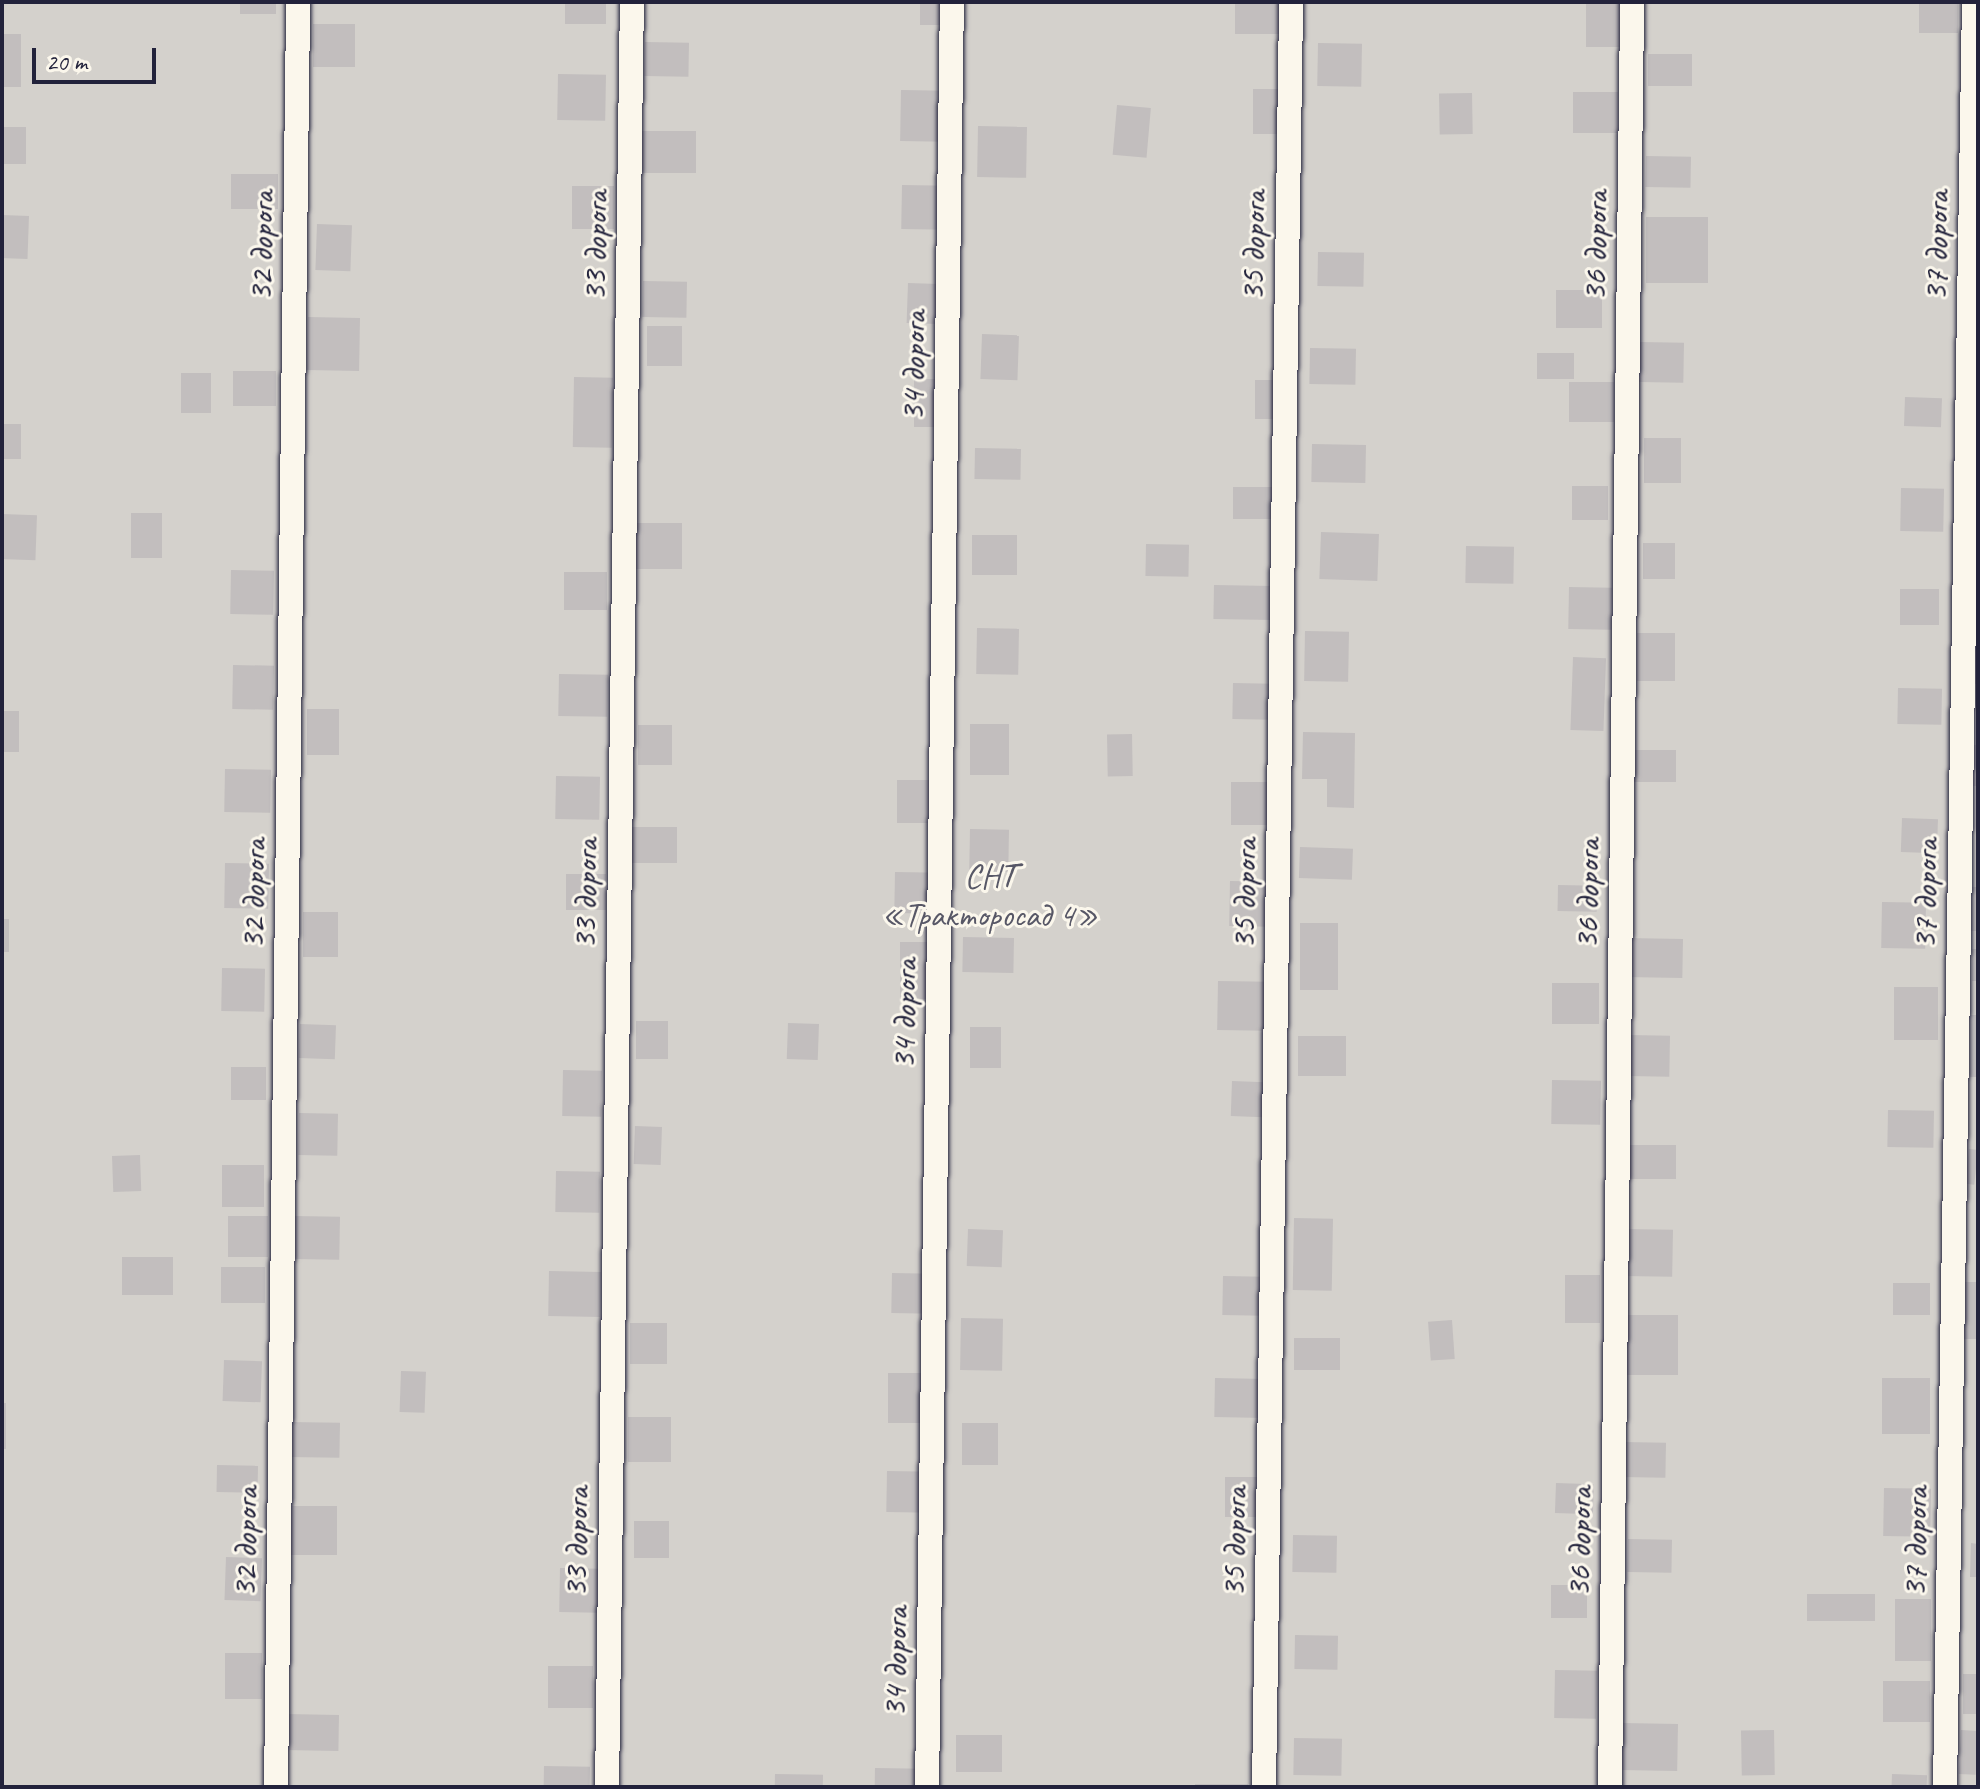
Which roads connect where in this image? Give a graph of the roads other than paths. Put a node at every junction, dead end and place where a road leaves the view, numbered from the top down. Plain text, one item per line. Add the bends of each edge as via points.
1 (298, 2) edge
2 (632, 2) edge
3 (952, 2) edge
4 (1291, 2) edge
5 (1632, 2) edge
6 (1974, 2) edge
7 (276, 1787) edge
8 (607, 1787) edge
9 (927, 1787) edge
10 (1264, 1787) edge
11 (1610, 1787) edge
12 (1945, 1787) edge

1 - 7 lane, 32 дорога
2 - 8 lane, 33 дорога
3 - 9 lane, 34 дорога
4 - 10 lane, 35 дорога
5 - 11 lane, 36 дорога
6 - 12 lane, 37 дорога

